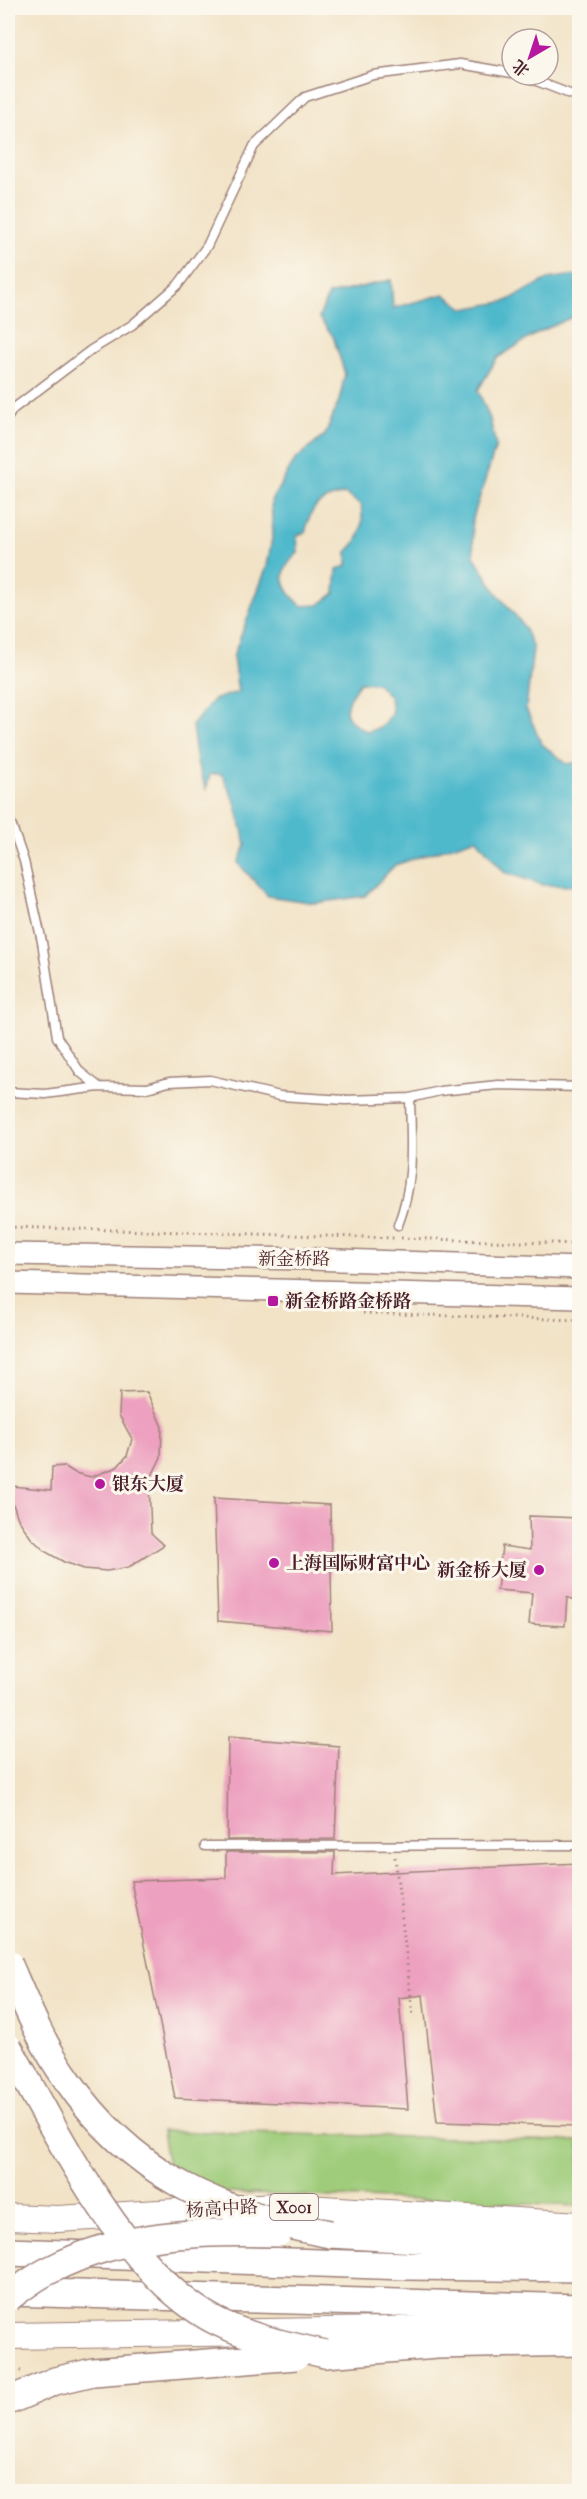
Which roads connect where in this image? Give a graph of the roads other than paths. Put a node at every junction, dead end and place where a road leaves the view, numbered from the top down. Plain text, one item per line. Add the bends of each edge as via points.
1 (500, 71) edge
2 (551, 87) edge
3 (579, 98) edge
4 (8, 417) edge
5 (8, 815) edge
6 (99, 1087) junction
7 (579, 1087) edge
8 (8, 1092) edge
9 (410, 1098) junction
10 (398, 1225) dead end
11 (8, 1254) edge
12 (579, 1268) edge
13 (8, 1283) edge
14 (579, 1298) edge
15 (579, 1845) edge
16 (205, 1846) dead end
17 (8, 1963) edge
18 (8, 2047) edge
19 (8, 2217) edge
20 (579, 2225) edge
21 (330, 2234) junction
22 (579, 2248) edge
23 (8, 2252) edge
24 (579, 2268) edge
25 (8, 2292) edge
26 (8, 2298) edge
27 (579, 2308) edge
28 (579, 2327) edge
29 (8, 2336) edge
30 (579, 2342) edge
31 (325, 2354) junction
32 (8, 2401) edge

1 - 4 lane via 460,64 373,75 305,97 254,146 207,246 178,285 132,325 91,350
2 - 3 lane
5 - 6 lane via 42,942 57,1037 80,1072
6 - 8 lane via 45,1094
6 - 9 lane via 147,1088 170,1082 210,1080 280,1096
7 - 9 lane via 498,1085
9 - 10 lane via 412,1177
11 - 12 street, 新金桥路 via 310,1258
13 - 14 street, 新金桥路
15 - 16 lane
17 - 21 highway, bridge via 35,2024 65,2077 96,2119 131,2152 172,2181 225,2207 274,2223
18 - 31 highway, bridge via 91,2189 150,2268 180,2297 214,2320 253,2337
19 - 20 main road, 杨高中路 / X001 via 58,2219 275,2205
21 - 22 highway
21 - 26 highway, bridge via 219,2232 154,2236 88,2254 49,2270
23 - 24 highway, bridge
25 - 27 highway, bridge
28 - 29 main road
30 - 31 highway via 437,2345
31 - 32 highway, bridge via 93,2372 56,2381

